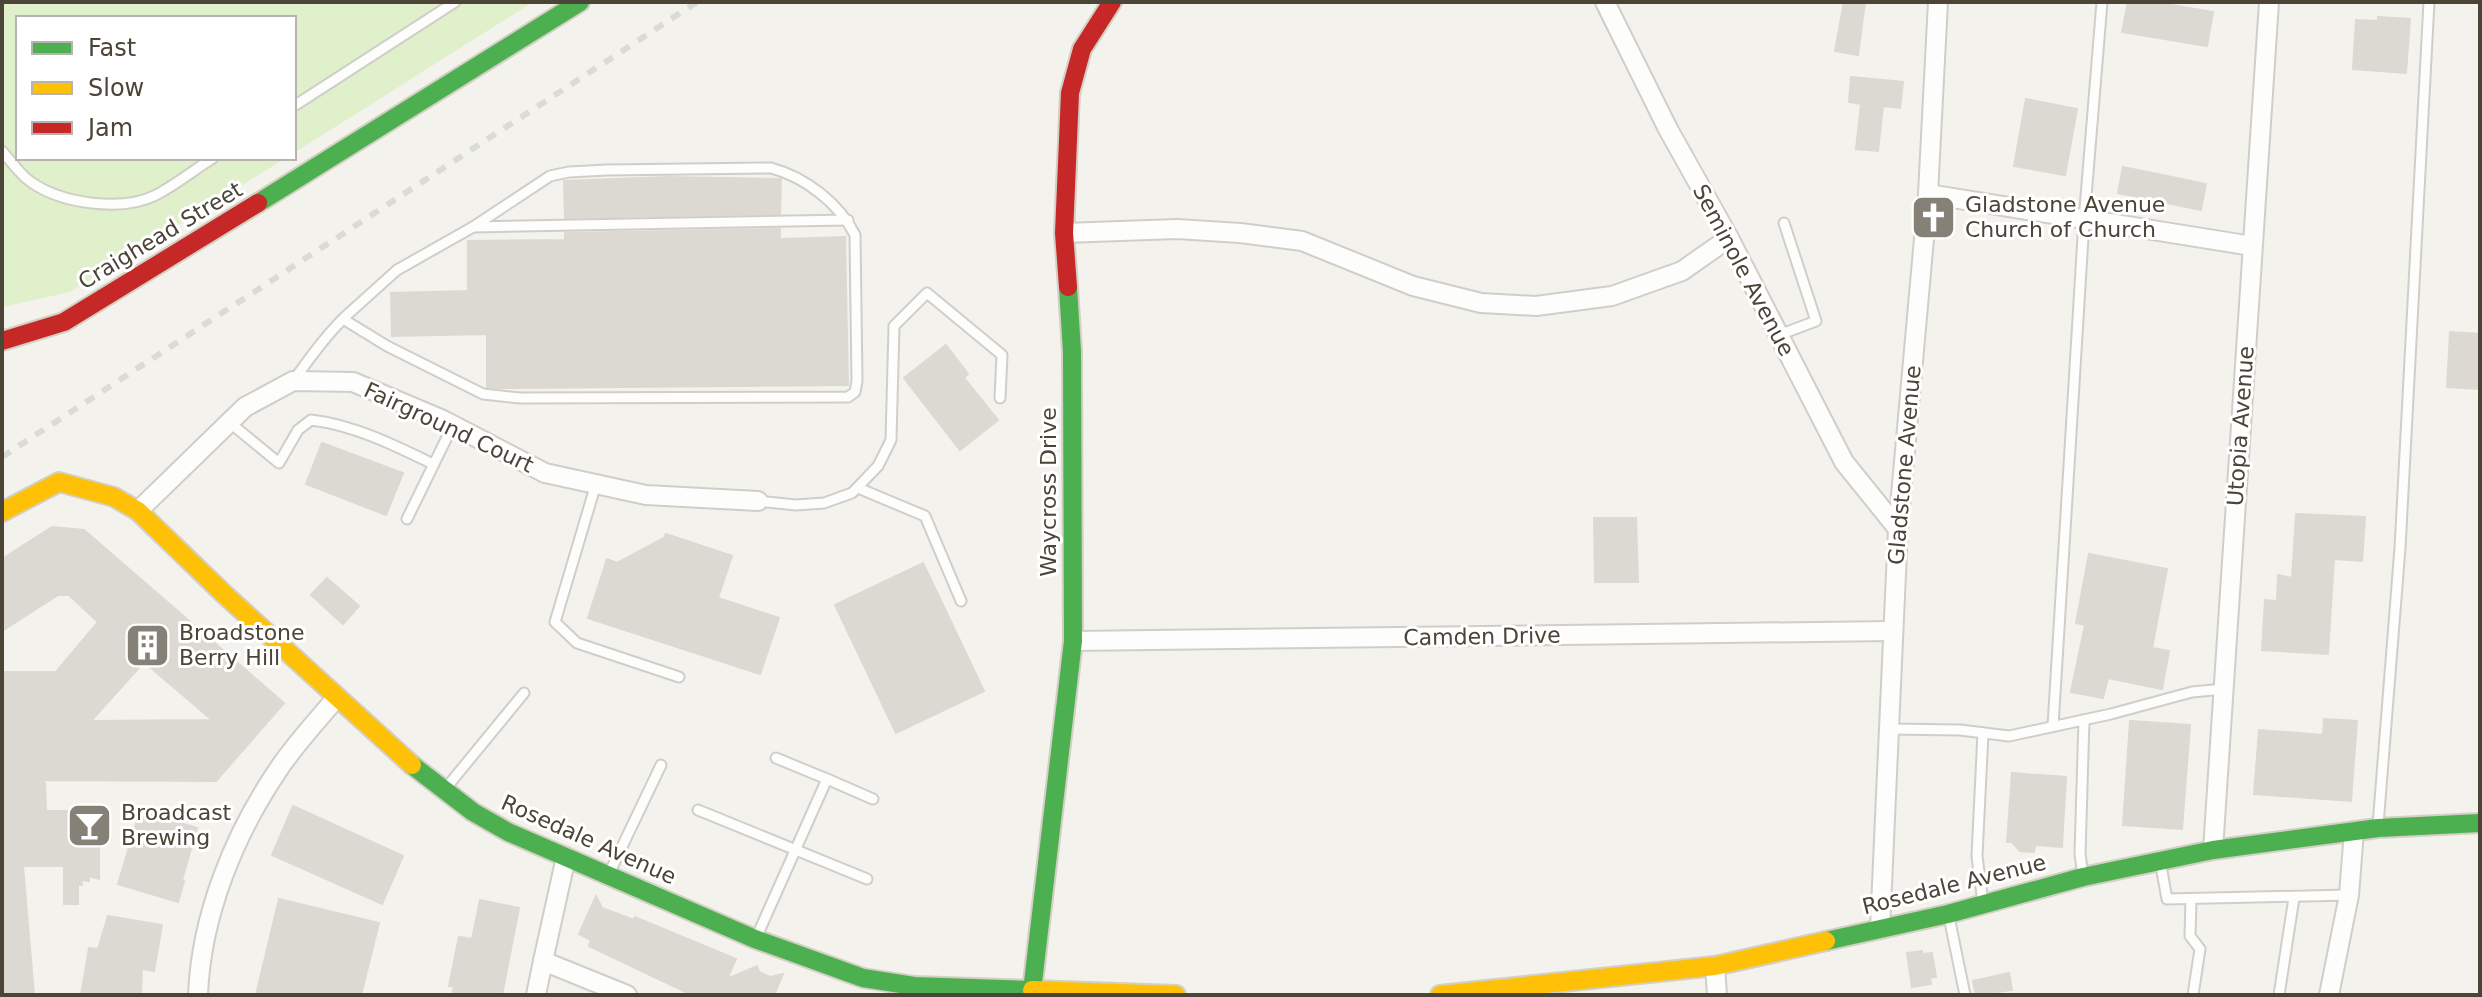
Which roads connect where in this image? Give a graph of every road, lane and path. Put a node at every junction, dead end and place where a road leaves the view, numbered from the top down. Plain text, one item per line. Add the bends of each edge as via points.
1 (455, 2) edge
2 (580, 2) edge
3 (1112, 2) edge
4 (1605, 2) edge
5 (1938, 2) edge
6 (2102, 2) edge
7 (2269, 2) edge
8 (2429, 2) edge
9 (296, 105) edge
10 (2, 151) edge
11 (210, 160) edge
12 (1928, 194) junction
13 (848, 220) junction
14 (2084, 221) junction
15 (1784, 223) dead end
16 (473, 227) junction
17 (1064, 233) junction
18 (1729, 238) junction
19 (2252, 246) junction
20 (343, 319) junction
21 (1779, 335) junction
22 (2, 341) edge
23 (293, 381) junction
24 (1000, 398) dead end
25 (229, 422) junction
26 (453, 425) junction
27 (433, 464) junction
28 (596, 484) junction
29 (858, 488) junction
30 (758, 501) joint
31 (138, 511) junction
32 (2, 512) edge
33 (407, 519) dead end
34 (1898, 529) junction
35 (961, 601) dead end
36 (1892, 631) junction
37 (1073, 641) junction
38 (679, 677) dead end
39 (2224, 689) junction
40 (524, 693) dead end
41 (337, 697) junction
42 (2084, 720) junction
43 (2053, 726) junction
44 (1888, 729) junction
45 (1983, 733) junction
46 (776, 758) dead end
47 (661, 765) dead end
48 (827, 779) junction
49 (444, 791) junction
50 (873, 799) dead end
51 (698, 810) dead end
52 (2480, 823) edge
53 (2378, 828) junction
54 (2354, 831) junction
55 (795, 849) junction
56 (2213, 850) junction
57 (566, 857) junction
58 (2160, 863) junction
59 (608, 875) junction
60 (2083, 877) junction
61 (867, 879) dead end
62 (2349, 895) junction
63 (2294, 898) junction
64 (2191, 899) junction
65 (1983, 903) junction
66 (1948, 914) junction
67 (1880, 929) junction
68 (755, 939) junction
69 (543, 961) junction
70 (1715, 966) junction
71 (950, 991) edge
72 (1032, 991) junction
73 (198, 995) edge
74 (536, 995) edge
75 (627, 995) edge
76 (1176, 995) edge
77 (1440, 995) edge
78 (1717, 995) edge
79 (1965, 995) edge
80 (2193, 995) edge
81 (2279, 995) edge
82 (2329, 995) edge

1 - 9 lane
2 - 22 street, Craighead Street via 64,322
3 - 17 street, Waycross Drive via 1082,49 1070,93
4 - 18 street, Seminole Avenue
5 - 12 street, Gladstone Avenue
6 - 14 lane
7 - 19 street, Utopia Avenue
8 - 53 lane via 2400,548
10 - 11 lane via 31,182 56,195 114,204 153,196
12 - 14 street
12 - 34 street, Gladstone Avenue
13 - 16 lane
13 - 16 lane via 801,181 771,168 607,170 550,176
13 - 20 lane via 857,253 857,381 848,397 483,394
14 - 19 street
14 - 43 lane
15 - 21 lane via 1816,321
16 - 20 lane via 397,270
17 - 18 street via 1177,229 1302,241 1413,286 1481,303 1536,306 1612,296 1682,271
17 - 37 street, Waycross Drive via 1072,352
18 - 21 street, Seminole Avenue
19 - 39 street, Utopia Avenue
20 - 23 lane
21 - 34 street, Seminole Avenue via 1844,462
23 - 25 street, Fairground Court
23 - 26 street, Fairground Court via 353,382
24 - 29 lane via 1002,355 927,293 894,326 891,440 878,466
25 - 27 lane via 279,463 298,430 311,420 386,441
25 - 31 street, Fairground Court
26 - 27 lane
26 - 28 street, Fairground Court via 545,473
27 - 33 lane
28 - 30 street, Fairground Court via 646,495
28 - 38 lane via 555,622 577,643
29 - 30 lane via 824,503
29 - 35 lane via 925,516
31 - 32 street, Rosedale Avenue via 114,497 59,482
31 - 41 street, Rosedale Avenue
34 - 36 street, Gladstone Avenue
36 - 37 street, Camden Drive
36 - 44 street, Gladstone Avenue
37 - 72 street, Waycross Drive
39 - 42 lane
39 - 56 street, Utopia Avenue
40 - 49 lane
41 - 49 street, Rosedale Avenue
41 - 73 street via 279,769 234,849 205,940
42 - 43 lane
42 - 60 lane
43 - 45 lane via 2009,736
44 - 45 lane
44 - 67 street, Gladstone Avenue
45 - 65 lane via 1977,856
46 - 48 lane
47 - 59 lane
48 - 50 lane
48 - 55 lane
49 - 57 street, Rosedale Avenue via 508,832
51 - 55 lane
52 - 53 street, Rosedale Avenue
53 - 54 street, Rosedale Avenue
54 - 56 street, Rosedale Avenue
54 - 62 street
55 - 61 lane
55 - 68 lane
56 - 58 street, Rosedale Avenue
57 - 59 street, Rosedale Avenue
57 - 69 street
58 - 60 street, Rosedale Avenue
58 - 64 lane via 2167,899
59 - 68 street, Rosedale Avenue
60 - 65 street, Rosedale Avenue
62 - 63 lane
62 - 82 street
63 - 64 lane
63 - 81 lane
64 - 80 lane via 2190,936 2200,949
65 - 66 street, Rosedale Avenue
66 - 67 street, Rosedale Avenue
66 - 79 lane
67 - 70 street, Rosedale Avenue
68 - 71 street, Rosedale Avenue via 863,978
69 - 74 street
69 - 75 street
70 - 77 street, Rosedale Avenue
70 - 78 street
71 - 72 street, Rosedale Avenue
72 - 76 street, Rosedale Avenue

